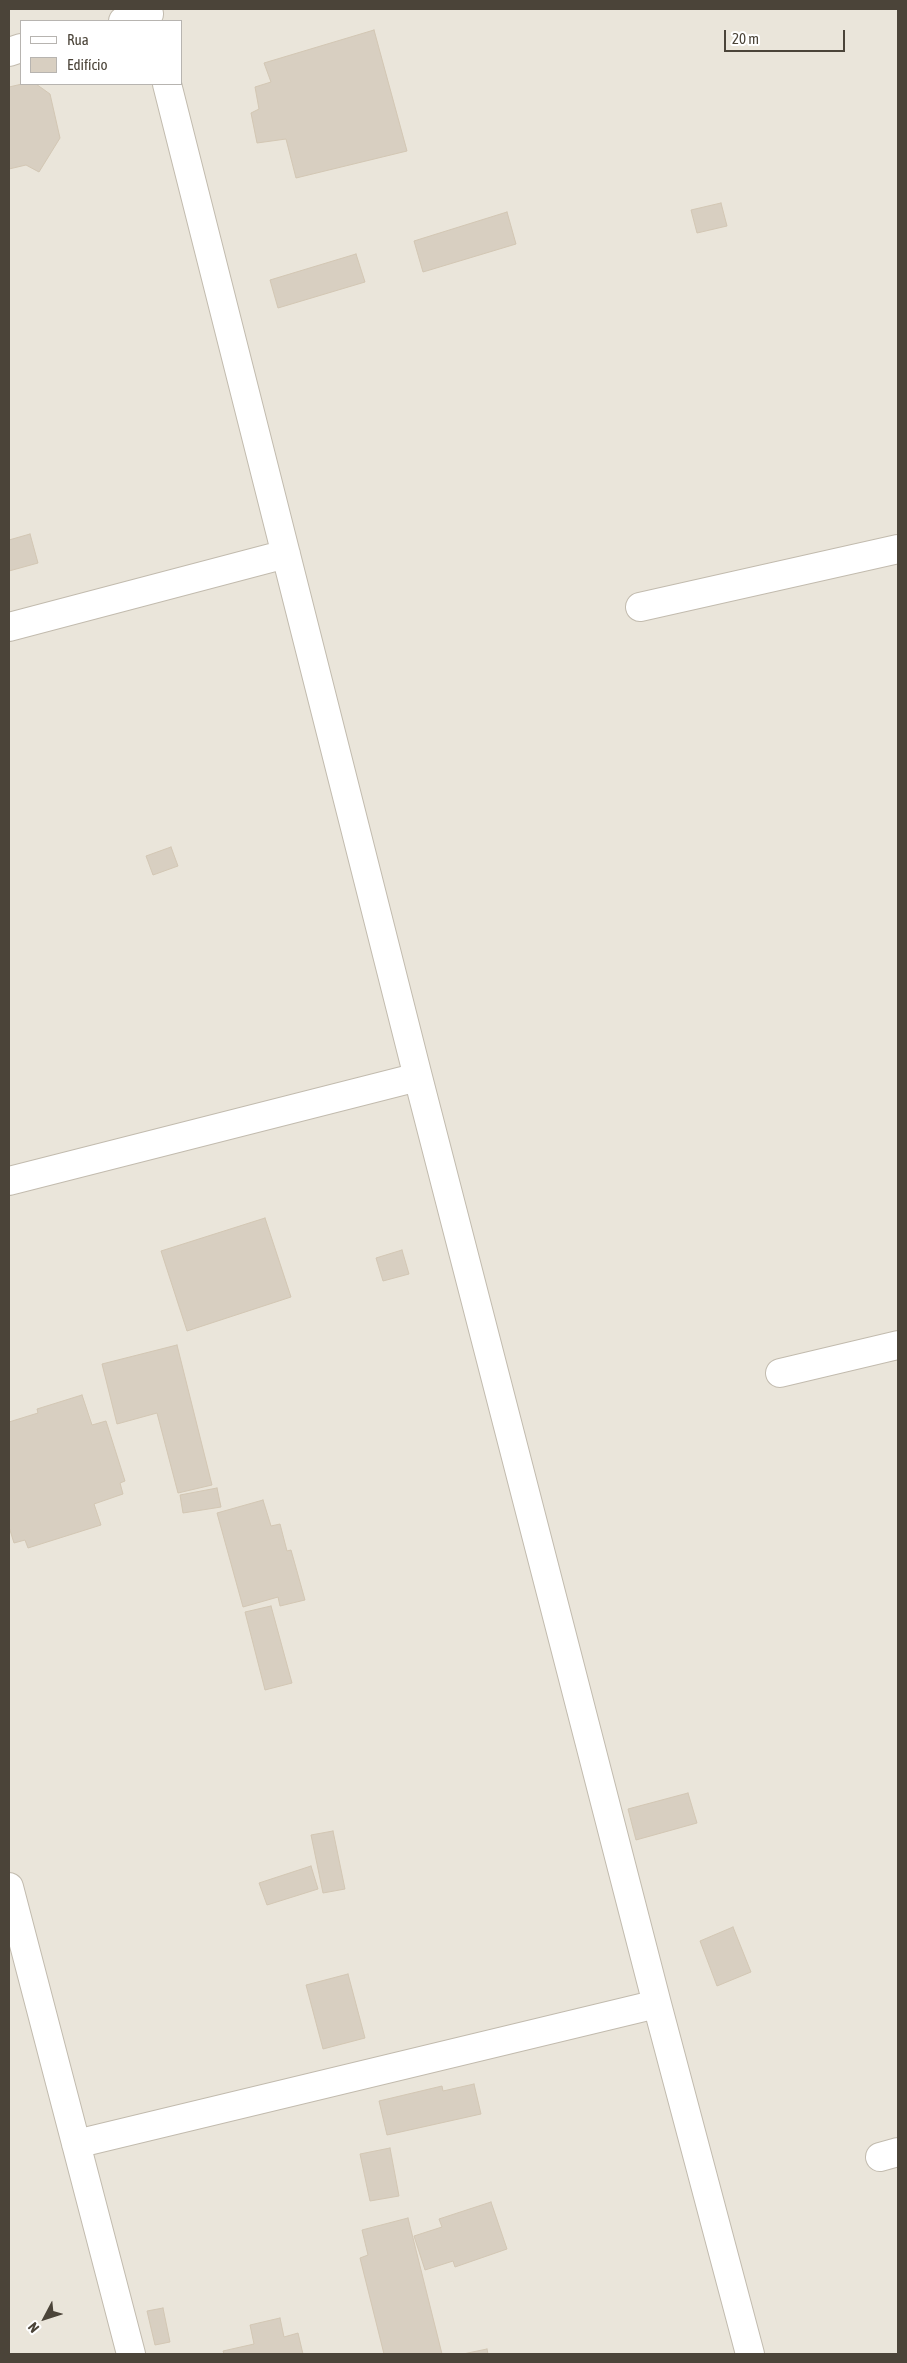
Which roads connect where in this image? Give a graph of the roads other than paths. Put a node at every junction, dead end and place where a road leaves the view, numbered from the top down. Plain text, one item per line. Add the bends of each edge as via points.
1 (149, 15) edge
2 (127, 20) edge
3 (167, 85) edge
4 (898, 549) edge
5 (286, 554) junction
6 (640, 607) dead end
7 (9, 627) edge
8 (418, 1077) junction
9 (9, 1180) edge
10 (898, 1345) edge
11 (780, 1373) dead end
12 (9, 1886) edge
13 (657, 2004) junction
14 (76, 2144) junction
15 (131, 2354) edge
16 (750, 2354) edge

1 - 2 street
3 - 5 street
4 - 6 street
5 - 7 street
5 - 8 street
8 - 9 street
8 - 13 street
10 - 11 street
12 - 14 street
13 - 14 street
13 - 16 street
14 - 15 street

